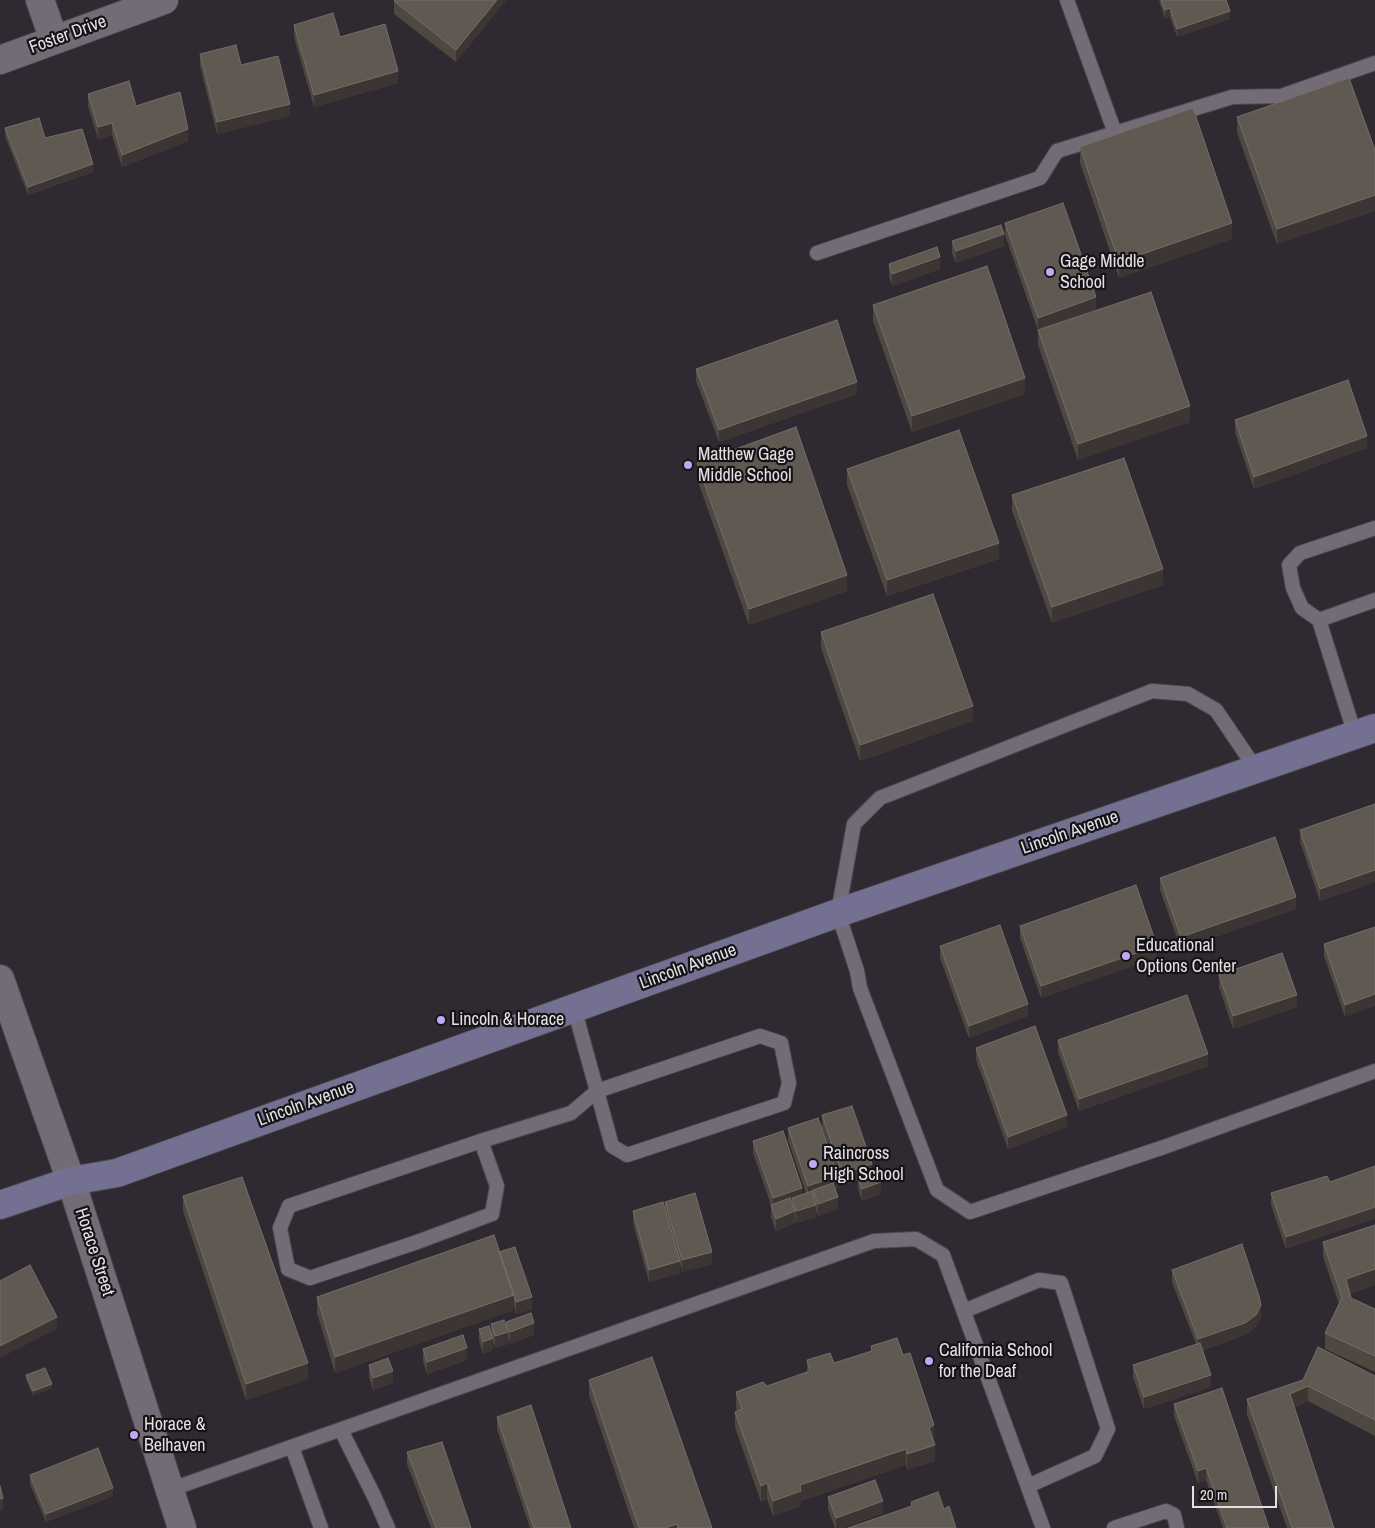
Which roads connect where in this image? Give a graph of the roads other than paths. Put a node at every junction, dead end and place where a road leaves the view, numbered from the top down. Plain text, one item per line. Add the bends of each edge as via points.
1 (40, 0) edge
2 (164, 0) edge
3 (1067, 0) edge
4 (54, 40) junction
5 (0, 60) edge
6 (1375, 63) edge
7 (1115, 133) junction
8 (817, 254) dead end
9 (1375, 528) edge
10 (1375, 600) edge
11 (1319, 620) junction
12 (1365, 731) edge
13 (1256, 769) junction
14 (838, 913) junction
15 (0, 979) edge
16 (574, 1008) junction
17 (1375, 1071) edge
18 (597, 1091) junction
19 (481, 1140) junction
20 (72, 1181) junction
21 (0, 1205) edge
22 (964, 1311) junction
23 (341, 1430) junction
24 (292, 1447) junction
25 (1028, 1486) junction
26 (170, 1490) junction
27 (182, 1528) edge
28 (321, 1528) edge
29 (388, 1528) edge
30 (1043, 1528) edge
31 (1114, 1528) edge
32 (1177, 1528) edge

1 - 4 street
2 - 4 street, Foster Drive
3 - 7 lane
4 - 5 street, Foster Drive
6 - 7 lane via 1281,96 1232,97
7 - 8 lane via 1057,151 1040,178
9 - 11 lane via 1300,553 1289,565 1293,588 1302,608
10 - 11 lane
11 - 12 lane
12 - 13 street, Lincoln Avenue
13 - 14 street, Lincoln Avenue
13 - 14 lane via 1216,710 1188,694 1152,691 880,798 854,824
14 - 16 street, Lincoln Avenue
14 - 17 lane via 860,988 936,1190 970,1212
15 - 20 street, Horace Street
16 - 18 lane
16 - 20 street, Lincoln Avenue via 117,1172
18 - 18 lane via 612,1146 628,1155 784,1103 790,1083 781,1043 760,1036
18 - 19 lane via 571,1113
19 - 19 lane via 290,1206 280,1228 288,1269 310,1278 492,1214 497,1186
20 - 21 street, Lincoln Avenue
20 - 26 street, Horace Street
22 - 23 lane via 943,1255 916,1239 874,1240
22 - 25 lane
22 - 25 lane via 1039,1280 1061,1283 1108,1429 1094,1456
23 - 24 lane
23 - 29 lane
24 - 26 lane
24 - 28 lane
25 - 30 lane
26 - 27 street, Horace Street
31 - 32 lane via 1166,1511 1174,1515

